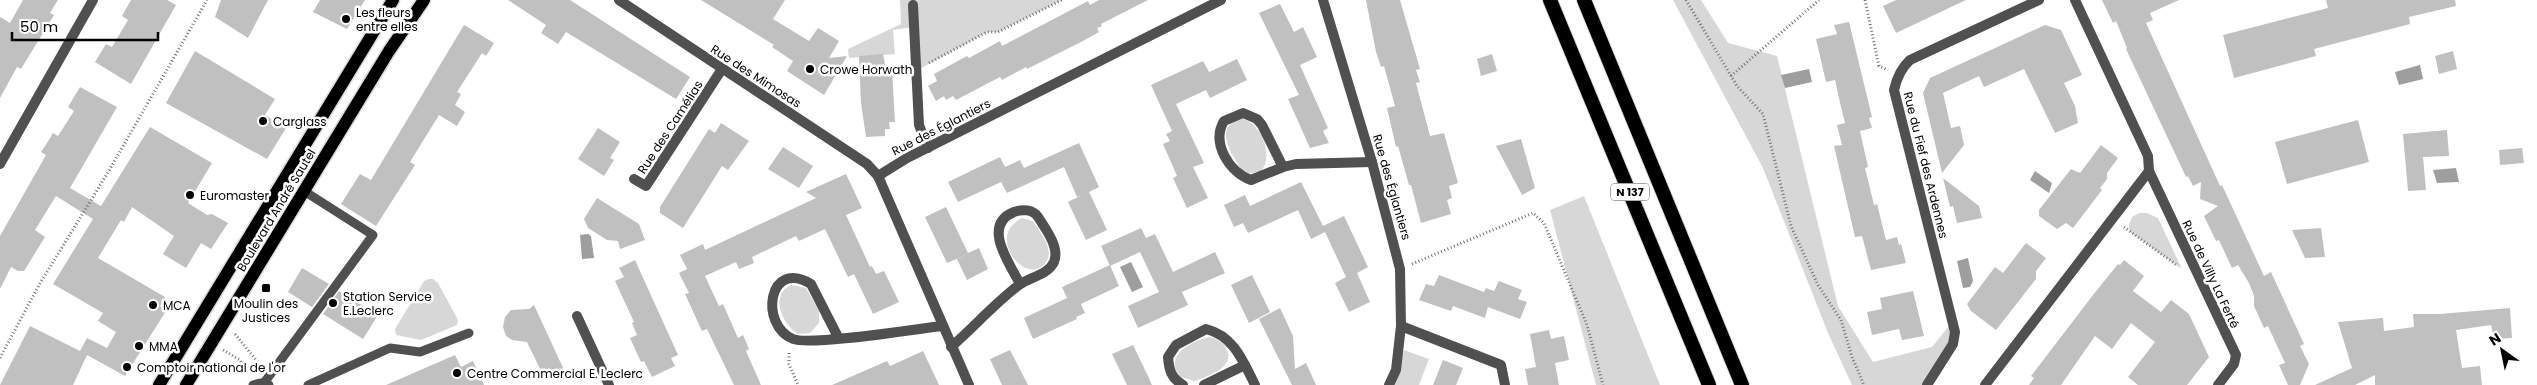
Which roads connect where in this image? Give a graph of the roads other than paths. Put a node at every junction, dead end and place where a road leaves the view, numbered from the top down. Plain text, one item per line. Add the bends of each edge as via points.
1 (93, 0) edge
2 (393, 0) edge
3 (424, 0) edge
4 (618, 0) edge
5 (1221, 0) edge
6 (1322, 0) edge
7 (1550, 0) edge
8 (1584, 0) edge
9 (2039, 0) edge
10 (2075, 0) edge
11 (913, 5) dead end
12 (722, 69) junction
13 (928, 148) junction
14 (1, 156) edge
15 (1372, 162) junction
16 (1283, 167) junction
17 (2149, 170) junction
18 (878, 176) junction
19 (634, 179) dead end
20 (304, 191) junction
21 (1020, 284) junction
22 (577, 316) dead end
23 (942, 326) junction
24 (1401, 326) junction
25 (469, 333) dead end
26 (838, 337) junction
27 (952, 347) junction
28 (1246, 365) junction
29 (267, 381) edge
30 (159, 385) edge
31 (186, 385) edge
32 (253, 385) edge
33 (308, 385) edge
34 (610, 385) edge
35 (969, 385) edge
36 (1183, 385) edge
37 (1204, 385) edge
38 (1255, 385) edge
39 (1389, 385) edge
40 (1505, 385) edge
41 (1709, 385) edge
42 (1742, 385) edge
43 (1927, 385) edge
44 (1985, 385) edge
45 (2218, 385) edge

1 - 14 street
2 - 30 main road, Boulevard André Sautel
3 - 20 main road, Boulevard André Sautel via 389,51
4 - 12 street, Rue des Mimosas
5 - 13 street, Rue des Églantiers
6 - 15 street, Rue des Églantiers
7 - 41 highway, N 137
8 - 42 highway, N 137
9 - 43 street, Rue du Fief des Ardennes via 1910,60 1901,68 1894,90 1955,332 1953,344
10 - 17 street via 2148,156
11 - 13 street via 919,125
12 - 18 street, Rue des Mimosas via 867,164
12 - 19 street, Rue des Camélias via 646,186
13 - 18 street, Rue des Églantiers
15 - 16 street
15 - 24 street, Rue des Églantiers via 1400,270
16 - 16 street via 1257,119 1243,113 1224,121 1218,136 1220,145 1241,176 1251,180
17 - 44 street
17 - 45 street, Rue de Villy La Ferté via 2236,355 2234,364
18 - 23 street
20 - 29 lane via 374,235
20 - 31 main road, Boulevard André Sautel
21 - 21 street via 998,239 997,230 1013,212 1027,210 1037,214 1056,249 1048,270
21 - 27 street
22 - 34 street
23 - 26 street
23 - 27 street
24 - 39 street, Rue des Églantiers via 1396,370
24 - 40 street via 1501,364
25 - 33 lane via 420,352 390,348
26 - 26 street via 815,288 797,277 780,283 773,292 772,301 778,324 793,339 806,341
27 - 35 street
28 - 36 street via 1231,341 1219,332 1206,329 1176,345 1168,356 1169,370 1175,381
28 - 37 street
28 - 38 street
29 - 32 lane

